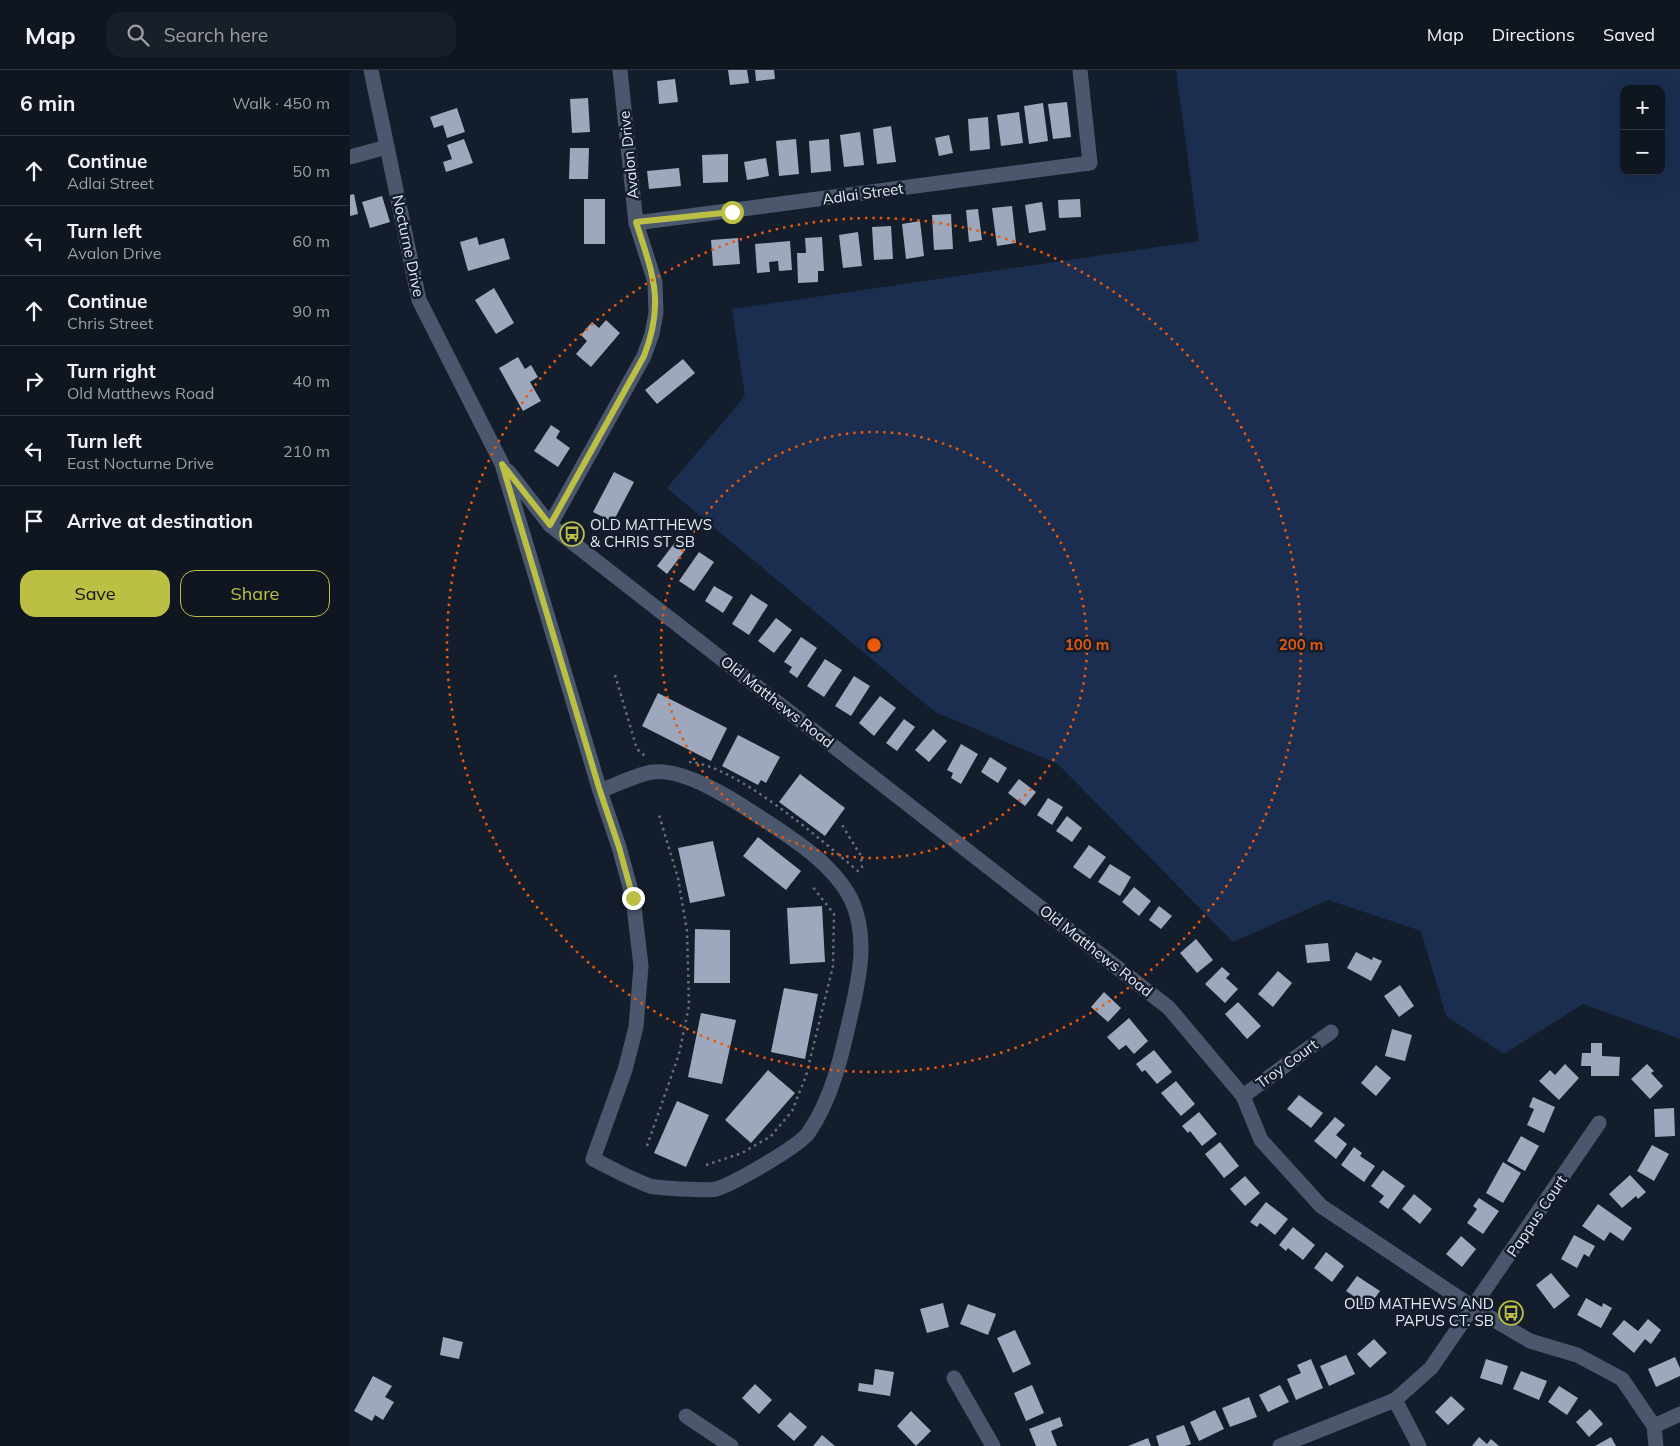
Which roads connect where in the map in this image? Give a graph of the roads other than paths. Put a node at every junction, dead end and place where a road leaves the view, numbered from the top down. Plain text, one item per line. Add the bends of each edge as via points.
1 (371, 70) edge
2 (620, 70) edge
3 (1080, 70) edge
4 (387, 147) junction
5 (350, 157) edge
6 (636, 222) junction
7 (502, 464) junction
8 (550, 525) junction
9 (600, 791) junction
10 (1331, 1032) dead end
11 (1244, 1096) junction
12 (1599, 1124) dead end
13 (1474, 1308) junction
14 (954, 1378) dead end
15 (1396, 1400) junction
16 (1680, 1414) edge
17 (686, 1416) dead end
18 (1654, 1426) junction
19 (731, 1446) edge
20 (993, 1446) edge
21 (1280, 1446) edge
22 (1419, 1446) edge
23 (1656, 1446) edge

1 - 4 street, Nocturne Drive
2 - 6 street, Avalon Drive
3 - 6 street, Adlai Street via 1090,163
4 - 5 street
4 - 7 street, Nocturne Drive via 419,300
6 - 8 street, Avalon Drive via 655,282 656,313 652,334 644,356
7 - 8 street, Old Matthews Road
7 - 9 street
8 - 11 street, Old Matthews Road via 1169,1008
9 - 9 street via 633,898 640,970 636,1027 625,1070 593,1159 651,1186 715,1190 761,1167 808,1134 828,1100 858,982 862,943 852,901 842,884 824,865 779,829 694,780 670,772 651,772
10 - 11 street, Troy Court
11 - 13 street, Old Matthews Road via 1261,1140 1321,1206
12 - 13 street, Pappus Court
13 - 15 street, Pappus Court via 1431,1368
13 - 18 street, Old Matthews Road via 1530,1341 1577,1355 1622,1380
14 - 20 street
15 - 21 street
15 - 22 street
16 - 18 street
17 - 19 street
18 - 23 street, Old Matthews Road

